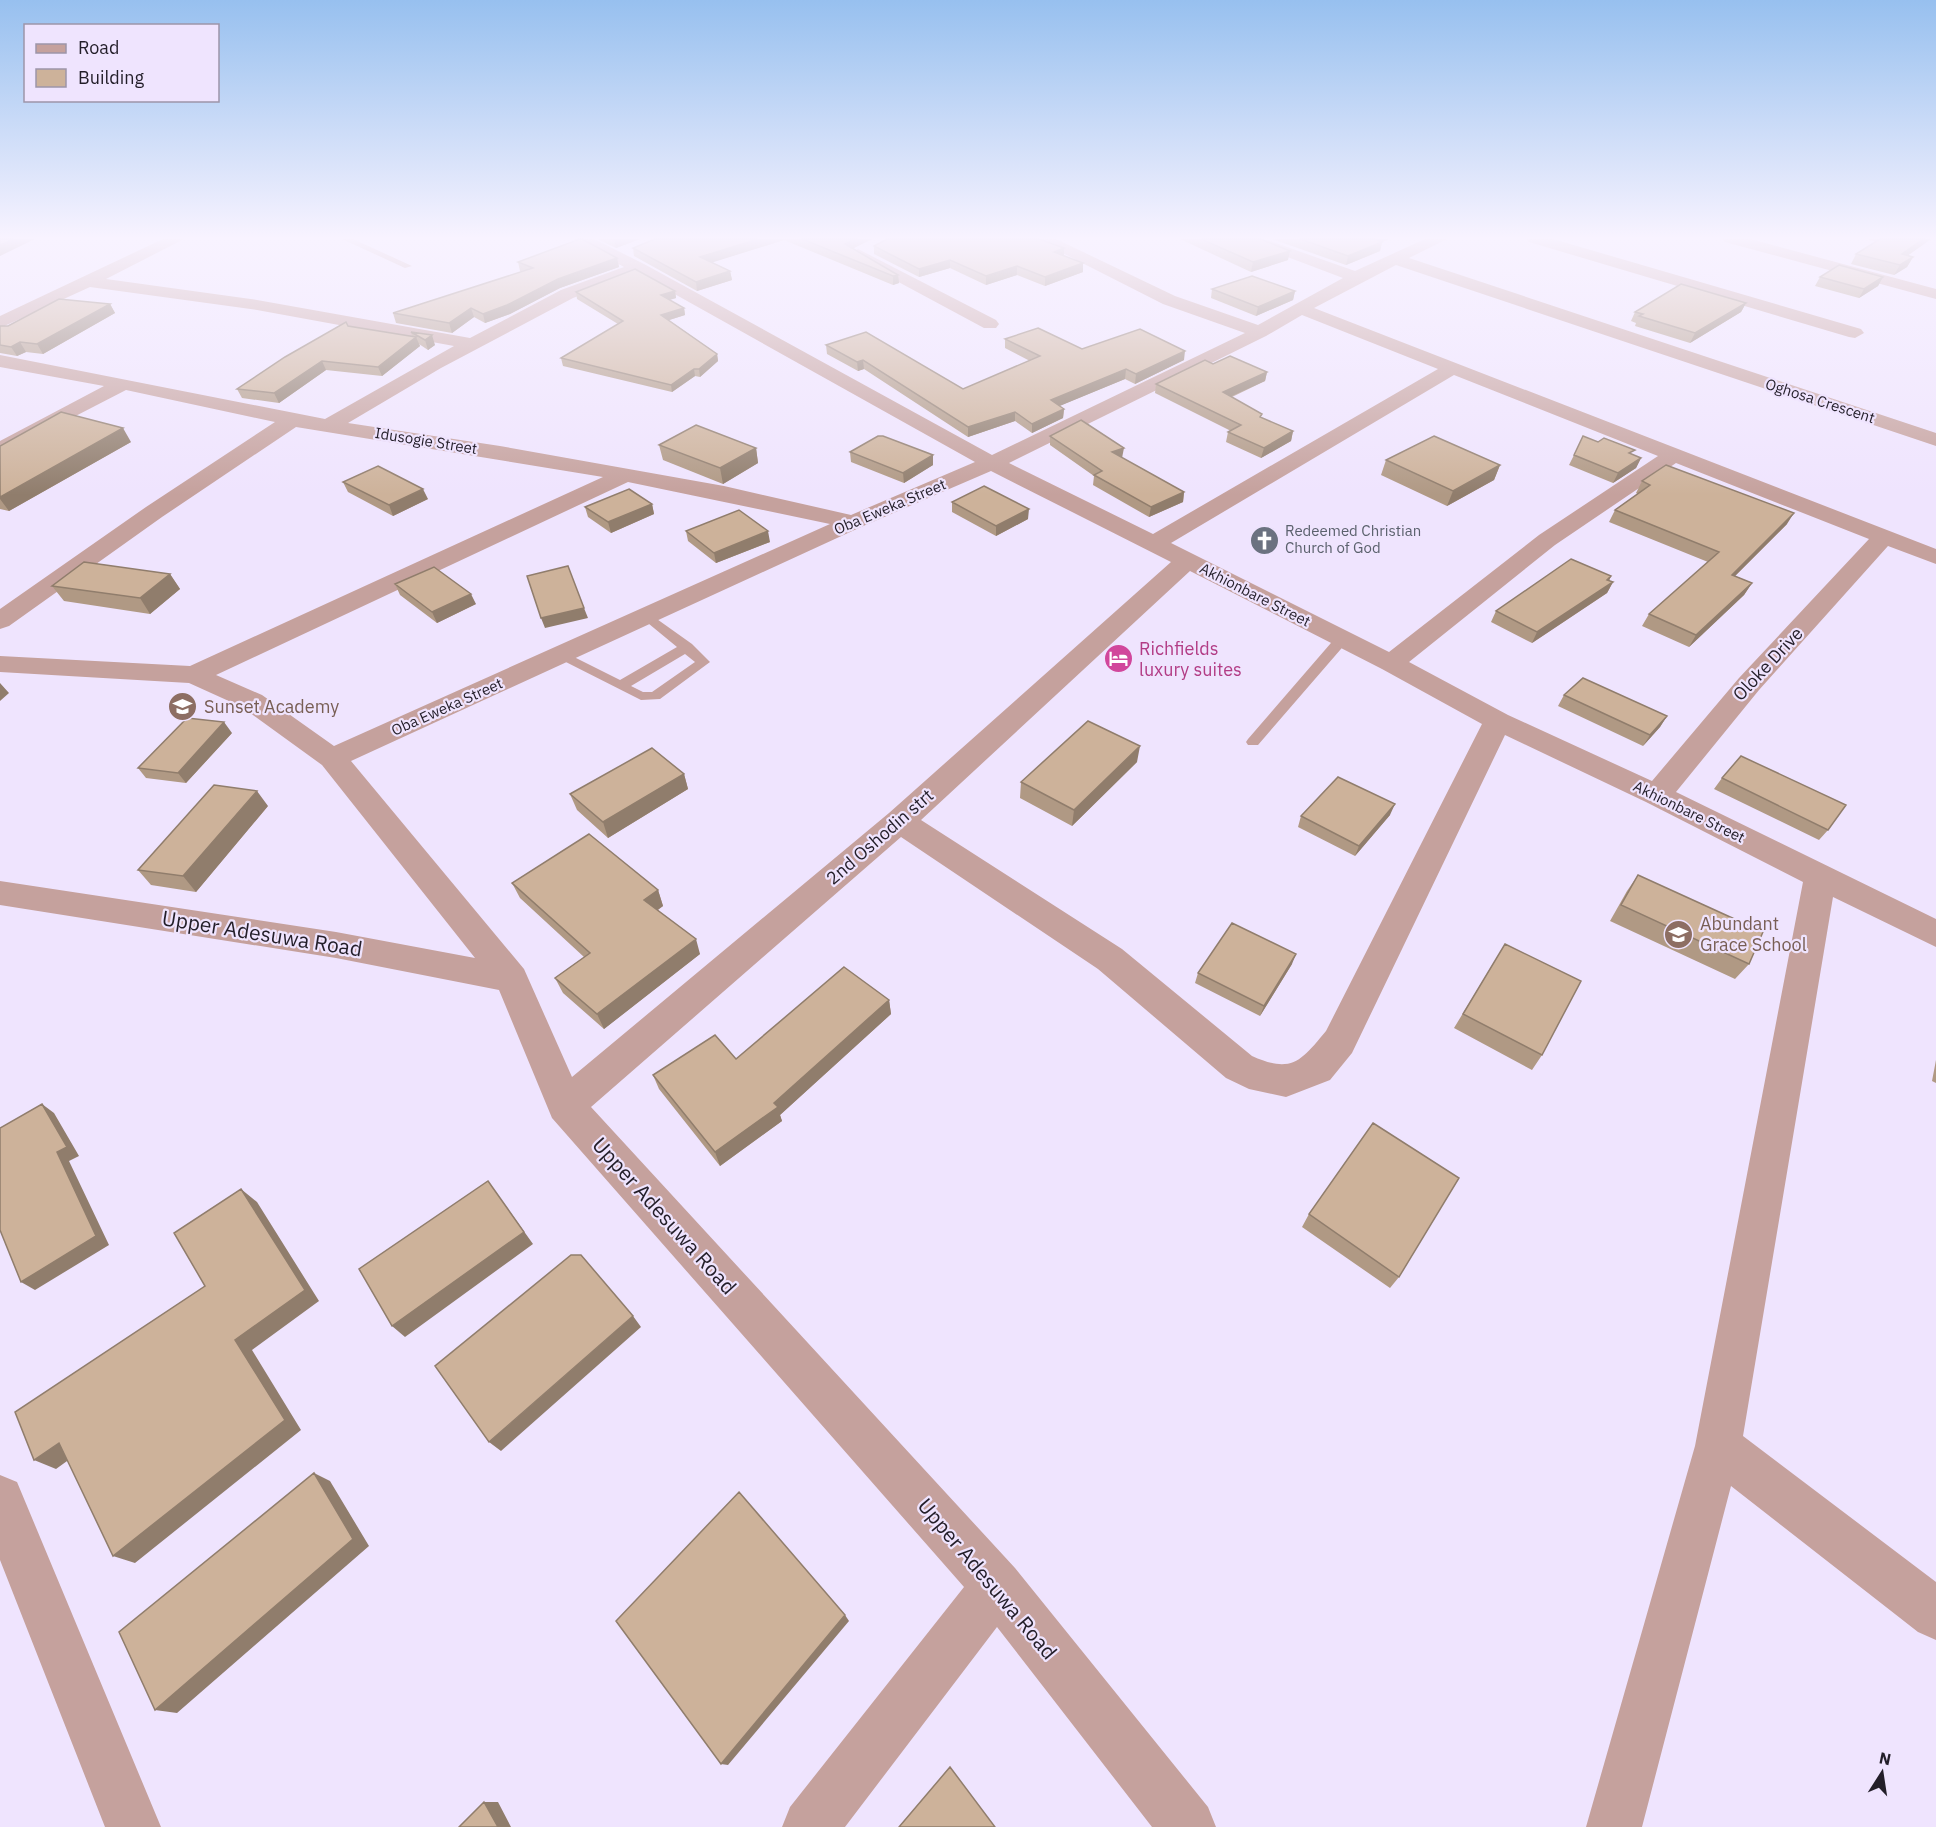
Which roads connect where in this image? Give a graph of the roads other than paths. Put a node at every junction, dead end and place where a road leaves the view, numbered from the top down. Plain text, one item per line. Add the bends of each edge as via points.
1 (364, 324) edge
2 (510, 324) edge
3 (751, 324) edge
4 (1238, 324) edge
5 (1274, 324) edge
6 (1340, 324) edge
7 (1590, 324) edge
8 (1825, 324) edge
9 (1260, 332) junction
10 (1855, 333) dead end
11 (473, 344) junction
12 (0, 361) edge
13 (1453, 368) junction
14 (123, 384) junction
15 (292, 420) junction
16 (328, 426) junction
17 (1936, 440) edge
18 (0, 449) edge
19 (1673, 456) junction
20 (992, 463) junction
21 (609, 473) junction
22 (853, 522) junction
23 (1884, 537) junction
24 (1155, 543) junction
25 (1936, 557) edge
26 (1188, 560) junction
27 (647, 616) junction
28 (0, 621) edge
29 (1342, 639) junction
30 (687, 647) junction
31 (561, 656) junction
32 (1391, 663) junction
33 (0, 664) edge
34 (194, 675) junction
35 (622, 685) junction
36 (1498, 721) junction
37 (1252, 742) dead end
38 (332, 758) junction
39 (1657, 795) junction
40 (900, 821) junction
41 (1820, 877) junction
42 (0, 893) edge
43 (1936, 934) edge
44 (512, 979) junction
45 (565, 1106) junction
46 (1718, 1446) junction
47 (0, 1499) edge
48 (997, 1587) junction
49 (1936, 1614) edge
50 (133, 1827) edge
51 (810, 1827) edge
52 (1188, 1827) edge
53 (1614, 1827) edge

1 - 11 street
2 - 11 street
3 - 20 street, Akhionbare Street
4 - 9 street
5 - 9 street, Oba Eweka Street
6 - 13 street
7 - 17 street, Oghosa Crescent
8 - 10 street
9 - 20 street, Oba Eweka Street
11 - 16 street
12 - 14 street, Idusogie Street
13 - 19 street
13 - 24 street
14 - 15 street, Idusogie Street
14 - 18 street
15 - 16 street, Idusogie Street
15 - 28 street
16 - 21 street, Idusogie Street
19 - 23 street
19 - 32 street via 1547,540
20 - 22 street, Oba Eweka Street
20 - 24 street, Akhionbare Street
21 - 22 street, Idusogie Street via 724,493
21 - 34 street via 623,476
22 - 27 street, Oba Eweka Street
23 - 25 street
23 - 39 street, Oloke Drive via 1749,684
24 - 26 street, Akhionbare Street
26 - 29 street, Akhionbare Street
26 - 40 street, 2nd Oshodin strt
27 - 30 lane
27 - 31 street, Oba Eweka Street
29 - 32 street, Akhionbare Street
29 - 37 lane
30 - 35 lane
30 - 35 lane via 702,658 701,666 655,696 641,696
31 - 35 lane
31 - 38 street, Oba Eweka Street
32 - 36 street, Akhionbare Street
33 - 34 street
34 - 38 street via 252,701
36 - 39 street, Akhionbare Street
36 - 40 street via 1339,1042 1317,1069 1286,1081 1262,1078 1239,1067 1110,959
38 - 44 street
39 - 41 street, Akhionbare Street
40 - 45 street, 2nd Oshodin strt
41 - 43 street, Akhionbare Street
41 - 46 street
42 - 44 street, Upper Adesuwa Road via 336,945
44 - 45 street, Upper Adesuwa Road
45 - 48 street, Upper Adesuwa Road
46 - 49 street
46 - 53 street
47 - 50 street
48 - 51 street
48 - 52 street, Upper Adesuwa Road

